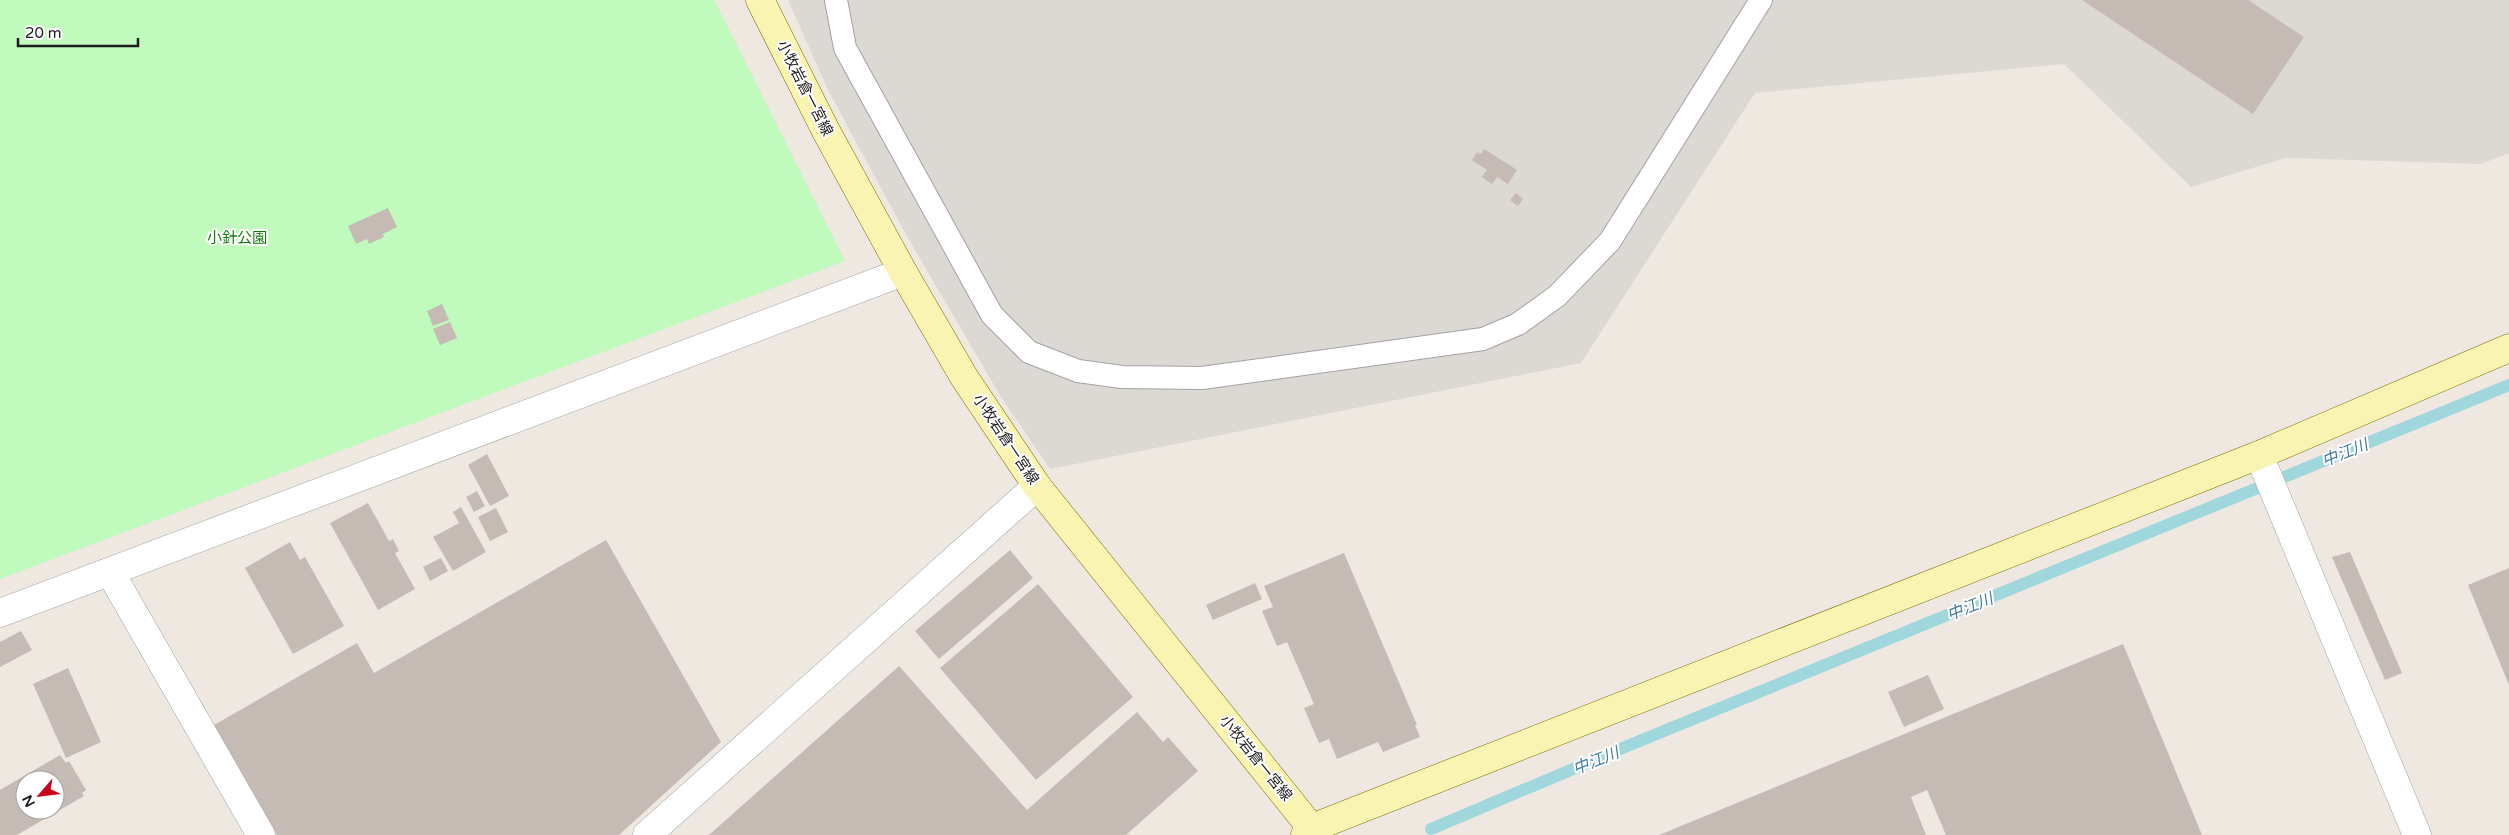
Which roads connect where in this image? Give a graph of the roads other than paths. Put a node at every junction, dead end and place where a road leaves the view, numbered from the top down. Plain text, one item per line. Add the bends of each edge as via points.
1 (760, 0) edge
2 (836, 0) edge
3 (1761, 0) edge
4 (903, 272) junction
5 (2509, 348) edge
6 (2260, 457) junction
7 (1038, 486) junction
8 (110, 572) junction
9 (0, 613) edge
10 (1311, 833) edge
11 (261, 835) edge
12 (647, 835) edge
13 (2417, 835) edge

1 - 4 street, 小牧岩倉一宮線 via 826,131
2 - 3 lane via 846,48 992,315 1030,352 1078,371 1122,377 1202,378 1483,339 1518,324 1557,296 1610,241
4 - 7 street, 小牧岩倉一宮線 via 964,377
4 - 8 street
5 - 6 street
6 - 10 street
6 - 13 street
7 - 10 street, 小牧岩倉一宮線
7 - 12 street
8 - 9 street
8 - 11 street

